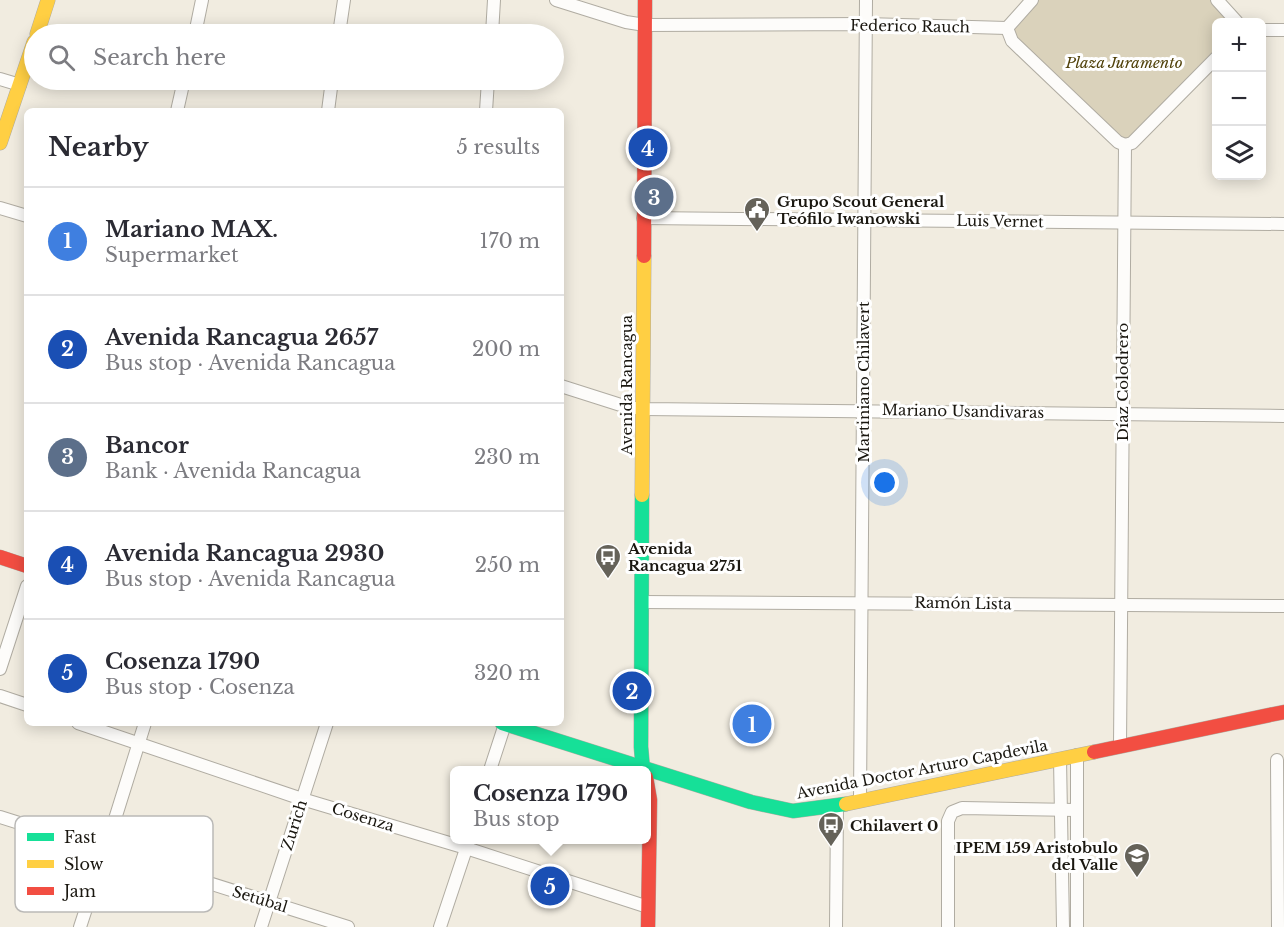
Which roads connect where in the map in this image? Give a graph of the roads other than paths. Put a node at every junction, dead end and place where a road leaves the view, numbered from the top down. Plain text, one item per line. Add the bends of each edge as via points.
1 (48, 0) edge
2 (202, 0) edge
3 (344, 0) edge
4 (494, 0) edge
5 (556, 0) edge
6 (645, 0) edge
7 (866, 0) edge
8 (1032, 0) edge
9 (1217, 0) edge
10 (1233, 18) edge
11 (40, 24) edge
12 (197, 24) edge
13 (340, 24) edge
14 (493, 24) edge
15 (866, 24) junction
16 (645, 25) junction
17 (1007, 28) junction
18 (1266, 30) edge
19 (1284, 30) edge
20 (1212, 62) edge
21 (24, 73) edge
22 (0, 79) edge
23 (20, 85) junction
24 (182, 90) edge
25 (331, 90) edge
26 (487, 90) edge
27 (178, 108) edge
28 (328, 108) edge
29 (486, 108) edge
30 (0, 143) edge
31 (1125, 145) junction
32 (0, 208) edge
33 (24, 215) edge
34 (643, 218) junction
35 (864, 219) junction
36 (1123, 222) junction
37 (1284, 224) edge
38 (564, 387) edge
39 (643, 409) junction
40 (863, 410) junction
41 (1122, 413) junction
42 (1284, 416) edge
43 (0, 557) edge
44 (24, 565) edge
45 (24, 595) edge
46 (641, 602) junction
47 (861, 602) junction
48 (1120, 606) junction
49 (1284, 606) edge
50 (0, 669) edge
51 (0, 696) edge
52 (24, 704) edge
53 (1284, 712) edge
54 (87, 726) edge
55 (144, 726) edge
56 (326, 726) edge
57 (503, 726) edge
58 (510, 726) edge
59 (138, 744) junction
60 (1120, 746) junction
61 (1077, 755) junction
62 (1060, 759) junction
63 (1277, 760) dead end
64 (491, 766) edge
65 (626, 766) edge
66 (643, 766) edge
67 (651, 774) edge
68 (302, 799) junction
69 (860, 800) junction
70 (837, 806) junction
71 (1062, 810) junction
72 (1076, 810) junction
73 (116, 816) edge
74 (0, 817) edge
75 (15, 822) edge
76 (450, 839) edge
77 (467, 844) edge
78 (649, 844) edge
79 (213, 884) edge
80 (269, 901) junction
81 (648, 907) junction
82 (85, 912) edge
83 (80, 927) edge
84 (261, 927) edge
85 (348, 927) edge
86 (440, 927) edge
87 (648, 927) edge
88 (836, 927) edge
89 (948, 927) edge
90 (1063, 927) edge
91 (1077, 927) edge
92 (1278, 927) edge

1 - 11 main road
2 - 12 street
3 - 13 street
4 - 14 street
5 - 16 street, Federico Rauch
6 - 16 main road, Avenida Rancagua
7 - 15 street, Martiniano Chilavert
8 - 17 street
9 - 10 street
15 - 16 street, Federico Rauch
15 - 17 street, Federico Rauch
15 - 35 street, Martiniano Chilavert
16 - 34 main road, Avenida Rancagua
17 - 31 street via 1012,41
18 - 19 street
20 - 31 street via 1132,143
21 - 23 main road
22 - 23 street
23 - 30 main road
24 - 27 street
25 - 28 street
26 - 29 street
31 - 36 street, Díaz Colodrero
32 - 33 street
34 - 35 street, Luis Vernet
34 - 39 main road, Avenida Rancagua
35 - 36 street, Luis Vernet
35 - 40 street, Martiniano Chilavert
36 - 37 street, Luis Vernet
36 - 41 street, Díaz Colodrero
38 - 39 street, Mariano Usandivaras
39 - 40 street, Mariano Usandivaras
39 - 46 main road, Avenida Rancagua
40 - 41 street, Mariano Usandivaras
40 - 47 street, Martiniano Chilavert
41 - 42 street, Mariano Usandivaras
41 - 48 street, Díaz Colodrero
43 - 44 main road
45 - 50 street
46 - 47 street, Ramón Lista
46 - 66 main road, Avenida Rancagua
47 - 48 street, Ramón Lista
47 - 69 street, Martiniano Chilavert
48 - 49 street, Ramón Lista
48 - 60 street, Díaz Colodrero
51 - 52 street
53 - 60 main road, Avenida Doctor Arturo Capdevila
54 - 59 street, Cosenza
55 - 59 street
56 - 68 street, Zurich
57 - 64 street
58 - 65 main road, Avenida Doctor Arturo Capdevila
59 - 68 street, Cosenza
59 - 73 street
60 - 61 main road, Avenida Doctor Arturo Capdevila
61 - 62 main road, Avenida Doctor Arturo Capdevila
61 - 72 street
62 - 69 main road, Avenida Doctor Arturo Capdevila
62 - 71 street
63 - 92 street
67 - 70 main road, Avenida Doctor Arturo Capdevila via 782,810
68 - 76 street, Cosenza
68 - 80 street, Zurich
69 - 70 main road, Avenida Doctor Arturo Capdevila
70 - 88 street
71 - 72 street
71 - 89 street via 962,808 952,812 948,821
71 - 90 street
72 - 91 street
74 - 75 street, Setúbal
77 - 81 street, Cosenza
77 - 86 street
78 - 81 main road, Avenida Rancagua
79 - 80 street, Setúbal
80 - 84 street, Zurich
80 - 85 street, Setúbal
81 - 87 main road, Avenida Rancagua
82 - 83 street

